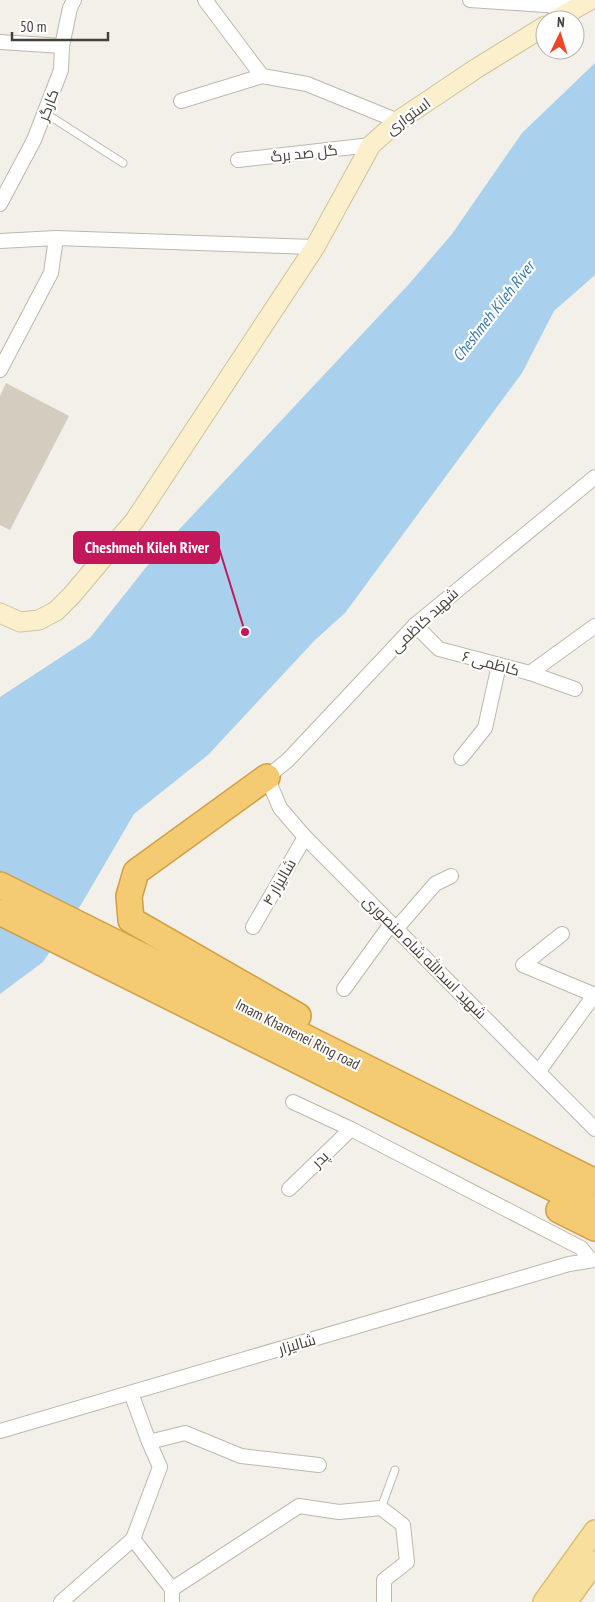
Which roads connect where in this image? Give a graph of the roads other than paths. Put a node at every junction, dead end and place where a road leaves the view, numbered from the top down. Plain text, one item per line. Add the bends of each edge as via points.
1 (74, 0) edge
2 (205, 0) edge
3 (470, 0) edge
4 (539, 2) edge
5 (580, 2) edge
6 (569, 10) edge
7 (535, 32) edge
8 (0, 42) edge
9 (62, 46) junction
10 (262, 76) junction
11 (181, 101) dead end
12 (45, 113) junction
13 (398, 122) junction
14 (371, 145) junction
15 (238, 160) dead end
16 (123, 163) dead end
17 (0, 204) edge
18 (56, 238) junction
19 (0, 241) edge
20 (315, 247) junction
21 (0, 370) edge
22 (595, 477) edge
23 (0, 613) edge
24 (415, 625) junction
25 (595, 626) edge
26 (499, 665) junction
27 (530, 673) junction
28 (575, 689) dead end
29 (461, 758) dead end
30 (267, 777) junction
31 (305, 837) junction
32 (451, 876) dead end
33 (0, 885) edge
34 (0, 912) edge
35 (393, 926) junction
36 (253, 927) dead end
37 (562, 934) dead end
38 (91, 944) junction
39 (344, 989) dead end
40 (595, 995) edge
41 (250, 1036) junction
42 (363, 1067) junction
43 (539, 1072) junction
44 (293, 1102) dead end
45 (592, 1121) edge
46 (351, 1129) junction
47 (595, 1182) edge
48 (289, 1188) dead end
49 (595, 1208) edge
50 (595, 1228) edge
51 (592, 1260) edge
52 (131, 1393) junction
53 (0, 1431) edge
54 (149, 1442) junction
55 (319, 1464) dead end
56 (395, 1470) dead end
57 (381, 1508) junction
58 (595, 1531) edge
59 (133, 1539) junction
60 (595, 1562) edge
61 (172, 1596) edge
62 (571, 1601) edge
63 (61, 1602) edge
64 (384, 1602) edge
65 (544, 1602) edge

1 - 9 street, کارگر
2 - 10 street
3 - 4 street
4 - 5 street
5 - 6 street
7 - 13 street, استواری
8 - 9 street
9 - 12 street, کارگر via 61,70
10 - 11 street
10 - 13 street via 307,84
12 - 16 lane
12 - 17 street, کارگر
13 - 14 street, استواری
14 - 15 street, گل صد برگ
14 - 20 street, استواری
18 - 19 street
18 - 20 street
18 - 21 street via 51,273
20 - 23 street, استواری via 134,520 72,595 56,611 39,620 20,622
22 - 24 street, شهید کاظمی
24 - 26 street, کاظمی ۶ via 439,649
24 - 30 street, شهید کاظمی via 288,760
25 - 27 street
26 - 27 street, کاظمی ۶
26 - 29 street via 485,728
27 - 28 street, کاظمی ۶
30 - 31 street, شهید اسدالله شاه منصوری via 280,808
30 - 42 highway via 136,872 129,896 131,920 320,1029
31 - 35 street, شهید اسدالله شاه منصوری
31 - 36 street, شالیزار ۴
32 - 35 street via 435,884
33 - 38 highway, Imam Khamenei Ring road
34 - 38 highway, Imam Khamenei Ring road
35 - 39 street
35 - 43 street, شهید اسدالله شاه منصوری
37 - 40 street via 523,965
38 - 41 highway, Imam Khamenei Ring road
38 - 42 highway, Imam Khamenei Ring road
40 - 43 street
41 - 49 highway, Imam Khamenei Ring road
41 - 50 highway via 420,1137
42 - 47 highway, Imam Khamenei Ring road
43 - 45 street, شهید اسدالله شاه منصوری
44 - 46 street
46 - 48 street, پدر
46 - 51 street via 581,1248
51 - 52 street, شالیزار
52 - 53 street, شالیزار
52 - 54 street
54 - 55 street via 185,1433 241,1456
54 - 59 street via 160,1467
56 - 57 lane
57 - 61 street via 339,1512 299,1506
57 - 64 street via 403,1525 408,1562 384,1580
58 - 65 main road
59 - 61 street
59 - 63 street
60 - 62 main road

